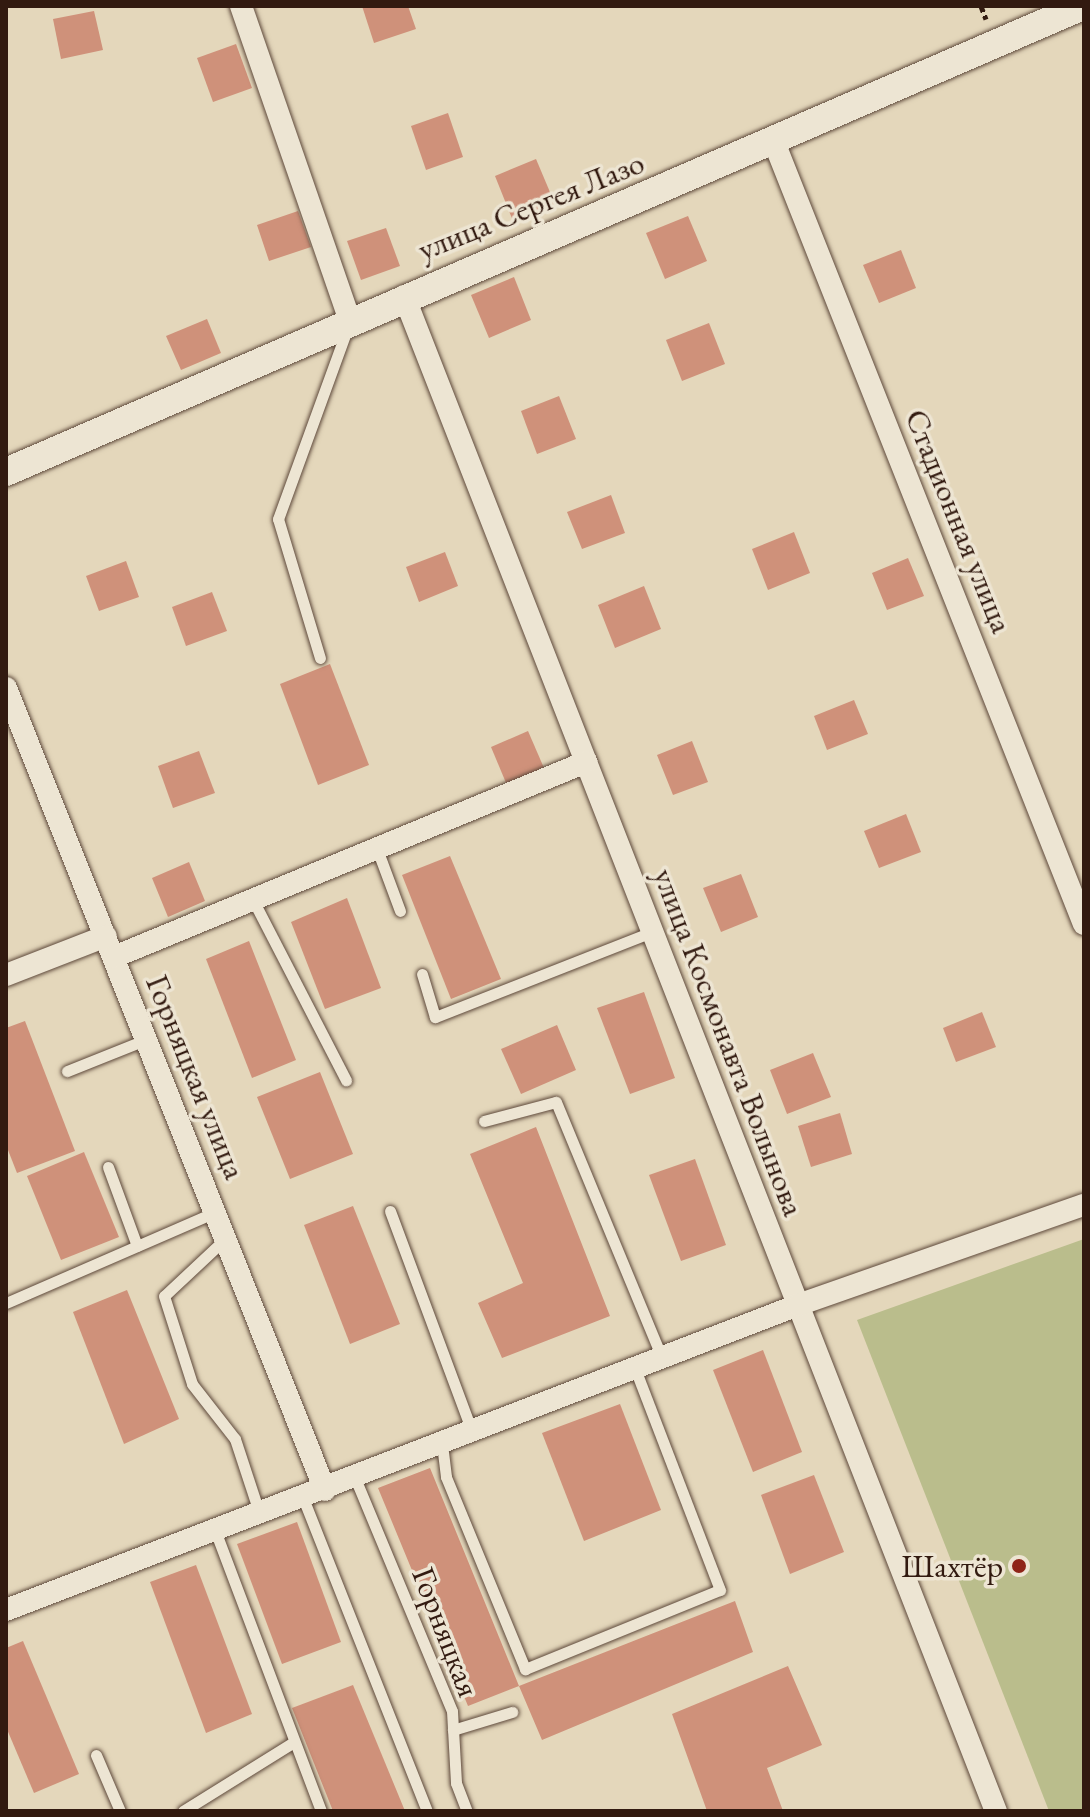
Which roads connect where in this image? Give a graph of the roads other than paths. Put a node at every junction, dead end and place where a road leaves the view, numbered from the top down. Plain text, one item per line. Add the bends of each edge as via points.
1 (241, 6) edge
2 (1083, 6) edge
3 (774, 142) junction
4 (404, 296) junction
5 (350, 321) junction
6 (6, 472) edge
7 (320, 658) dead end
8 (6, 688) edge
9 (586, 762) junction
10 (377, 849) junction
11 (253, 900) junction
12 (400, 911) dead end
13 (1084, 924) edge
14 (652, 932) junction
15 (106, 936) junction
16 (114, 957) junction
17 (422, 974) dead end
18 (6, 975) edge
19 (147, 1039) junction
20 (67, 1071) dead end
21 (346, 1080) dead end
22 (484, 1121) dead end
23 (108, 1167) dead end
24 (1084, 1205) edge
25 (390, 1211) dead end
26 (215, 1212) junction
27 (225, 1239) junction
28 (137, 1246) junction
29 (6, 1303) edge
30 (798, 1305) junction
31 (662, 1358) junction
32 (635, 1368) junction
33 (472, 1432) junction
34 (442, 1444) junction
35 (355, 1478) junction
36 (325, 1490) junction
37 (303, 1498) junction
38 (260, 1515) junction
39 (216, 1533) junction
40 (6, 1610) edge
41 (512, 1712) dead end
42 (453, 1730) junction
43 (294, 1742) junction
44 (96, 1755) dead end
45 (120, 1811) edge
46 (183, 1811) edge
47 (321, 1811) edge
48 (427, 1811) edge
49 (467, 1811) edge
50 (996, 1811) edge

1 - 5 street
2 - 3 street, улица Сергея Лазо
3 - 4 street, улица Сергея Лазо
3 - 13 street, Стадионная улица
4 - 5 street, улица Сергея Лазо
4 - 9 street, улица Космонавта Волынова
5 - 6 street, улица Сергея Лазо
5 - 7 lane via 278,519
8 - 15 street, Горняцкая улица
9 - 10 street
9 - 14 street, улица Космонавта Волынова
10 - 11 street
10 - 12 lane
11 - 16 street
11 - 21 lane
14 - 17 lane via 435,1017
14 - 30 street, улица Космонавта Волынова
15 - 16 street, Горняцкая улица
15 - 18 street
16 - 19 street, Горняцкая улица
19 - 20 lane
19 - 26 street, Горняцкая улица
22 - 31 lane via 556,1102
23 - 28 lane
24 - 30 street
25 - 33 lane
26 - 27 street, Горняцкая улица
26 - 28 lane
27 - 36 street, Горняцкая улица
27 - 38 lane via 164,1296 192,1384 235,1439
28 - 29 lane
30 - 31 street
30 - 50 street, улица Космонавта Волынова
31 - 32 street
32 - 33 street
32 - 34 lane via 720,1590 525,1669 446,1477
33 - 34 street
34 - 35 street
35 - 36 street
35 - 42 lane, Горняцкая via 452,1711
36 - 37 street
37 - 38 street
37 - 48 lane
38 - 39 street
39 - 40 street
39 - 43 lane
41 - 42 lane
42 - 49 lane, Горняцкая via 456,1783
43 - 46 lane
43 - 47 lane
44 - 45 lane

